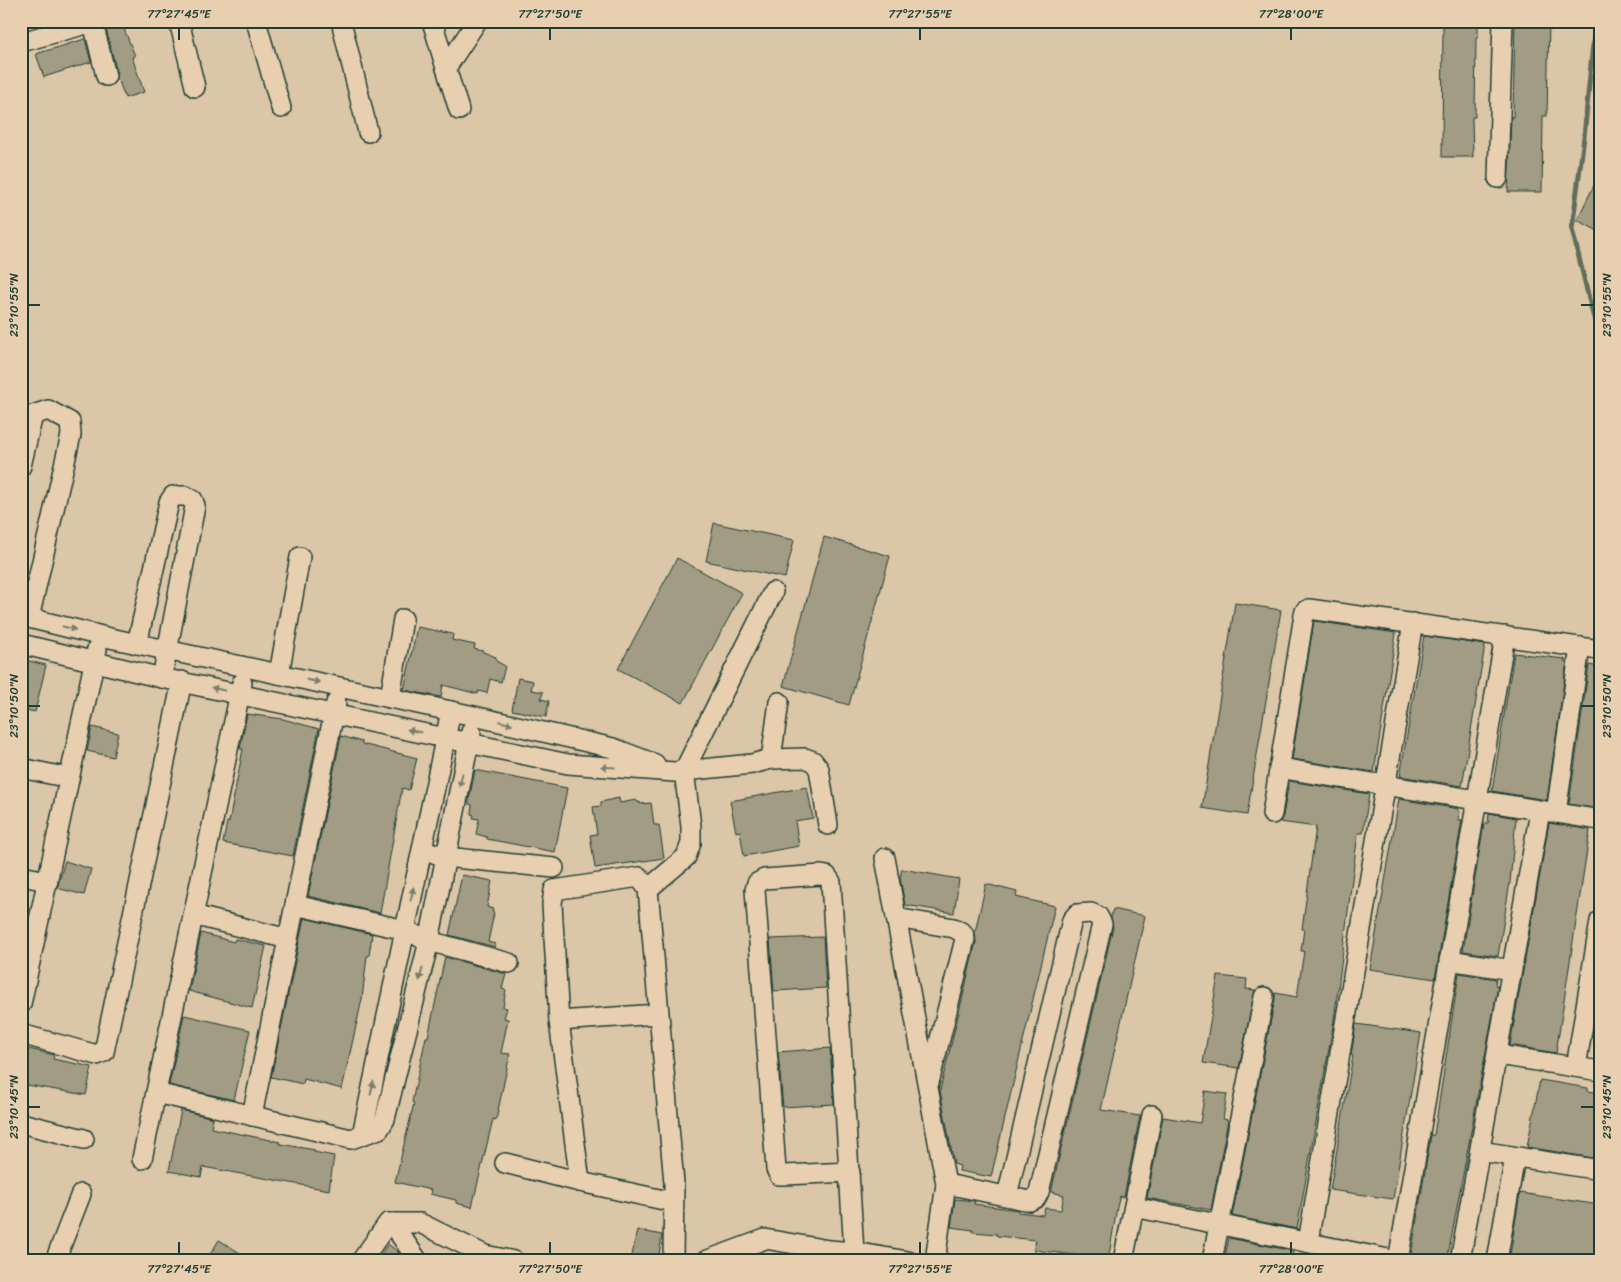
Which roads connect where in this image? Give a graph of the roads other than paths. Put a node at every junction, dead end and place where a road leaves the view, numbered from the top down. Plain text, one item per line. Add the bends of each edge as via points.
1 (179, 21) edge
2 (256, 21) edge
3 (341, 21) edge
4 (432, 21) edge
5 (478, 21) edge
6 (1503, 21) edge
7 (95, 22) edge
8 (25, 41) dead end
9 (446, 68) junction
10 (106, 76) dead end
11 (195, 87) dead end
12 (281, 108) dead end
13 (458, 110) dead end
14 (368, 132) dead end
15 (1498, 178) dead end
16 (21, 466) edge
17 (300, 557) dead end
18 (774, 592) dead end
19 (25, 617) edge
20 (403, 619) dead end
21 (1413, 623) junction
22 (100, 635) junction
23 (1505, 636) junction
24 (21, 644) edge
25 (137, 644) junction
26 (1580, 647) junction
27 (167, 649) junction
28 (1600, 650) edge
29 (94, 661) junction
30 (245, 667) junction
31 (279, 674) junction
32 (162, 678) junction
33 (182, 681) junction
34 (340, 687) junction
35 (239, 694) junction
36 (390, 698) junction
37 (779, 702) dead end
38 (451, 711) junction
39 (334, 715) junction
40 (474, 716) junction
41 (445, 738) junction
42 (468, 743) junction
43 (771, 758) junction
44 (21, 768) edge
45 (1279, 768) junction
46 (679, 771) junction
47 (69, 778) junction
48 (1385, 786) junction
49 (1477, 800) junction
50 (1548, 812) junction
51 (1272, 814) dead end
52 (1600, 820) edge
53 (828, 825) dead end
54 (422, 850) junction
55 (445, 857) junction
56 (885, 858) dead end
57 (554, 868) dead end
58 (21, 876) edge
59 (48, 881) junction
60 (648, 889) junction
61 (295, 906) junction
62 (193, 915) junction
63 (896, 918) junction
64 (1600, 921) edge
65 (405, 930) junction
66 (288, 939) junction
67 (429, 941) junction
68 (1449, 960) junction
69 (509, 963) dead end
70 (1512, 970) junction
71 (1264, 997) dead end
72 (21, 1004) edge
73 (387, 1014) junction
74 (658, 1014) junction
75 (410, 1018) junction
76 (559, 1021) junction
77 (1047, 1028) junction
78 (1077, 1033) junction
79 (21, 1034) edge
80 (1498, 1055) junction
81 (1576, 1068) junction
82 (1600, 1071) edge
83 (928, 1089) junction
84 (156, 1093) junction
85 (1152, 1115) dead end
86 (252, 1116) junction
87 (21, 1122) edge
88 (362, 1135) junction
89 (84, 1139) dead end
90 (1480, 1151) junction
91 (1515, 1157) junction
92 (142, 1159) dead end
93 (505, 1163) dead end
94 (1600, 1170) edge
95 (850, 1172) junction
96 (580, 1182) junction
97 (946, 1184) junction
98 (81, 1194) dead end
99 (1007, 1196) junction
100 (673, 1202) junction
101 (1134, 1207) junction
102 (392, 1223) junction
103 (1219, 1224) junction
104 (1308, 1242) junction
105 (854, 1252) junction
106 (829, 1256) edge
107 (54, 1261) edge
108 (361, 1261) edge
109 (418, 1261) edge
110 (514, 1261) edge
111 (673, 1261) edge
112 (705, 1261) edge
113 (908, 1261) edge
114 (934, 1261) edge
115 (1123, 1261) edge
116 (1212, 1261) edge
117 (1398, 1261) edge
118 (1460, 1261) edge
119 (1497, 1261) edge

1 - 11 street
2 - 12 street
3 - 14 street
4 - 9 street
5 - 9 street
6 - 15 street
7 - 8 street
7 - 10 street
9 - 13 street
16 - 19 street via 33,415 48,410 70,422 71,436
17 - 31 street
18 - 46 street
19 -> 22 street
20 - 36 street
21 - 23 street
21 - 45 street via 1315,608 1305,611
21 - 48 street
22 - 25 street
22 - 29 street
23 - 26 street
23 - 49 street
24 - 29 street
25 - 27 street
25 - 27 street via 170,502 174,496 186,496 194,500 195,506
26 - 28 street
26 - 50 street
27 - 30 street
27 - 32 street
29 - 32 street
29 - 47 street
30 - 31 street
30 - 35 street
31 -> 34 street
32 - 33 street
35 -> 33 street
33 - 79 street via 104,1052 97,1055
34 - 36 street
34 - 39 street
35 - 39 street
35 - 62 street
36 - 38 street
37 - 43 street
38 - 40 street
38 - 41 street
41 -> 39 street
39 - 61 street
40 - 42 street
40 -> 46 street via 613,748
41 - 42 street
41 - 54 street
46 -> 42 street via 568,764
42 -> 55 street
43 - 46 street via 752,764
43 - 53 street via 813,761 819,769
44 - 47 street
45 - 48 street
45 - 51 street
46 - 60 street via 691,826 691,843 686,857
47 - 59 street
48 - 49 street
48 - 104 street
49 - 50 street
49 - 68 street
50 - 52 street
50 - 70 street
54 - 55 street
65 -> 54 street
55 - 57 street
55 - 67 street
56 - 63 street
58 - 59 street
59 - 72 street
60 - 74 street
60 - 76 street via 639,878 554,890 552,904
61 - 65 street
61 - 66 street
62 - 66 street
62 - 84 street
63 - 83 street
63 - 83 street via 954,928 963,933 965,939
64 - 81 street
65 - 67 street
65 - 73 street
66 - 86 street
67 - 69 street
67 -> 75 street
68 - 70 street
68 - 117 street
70 - 80 street
71 - 103 street
73 - 75 street
88 -> 73 street
74 - 76 street
74 - 100 street
75 - 88 street via 385,1119 379,1129
76 - 96 street
77 - 78 street
77 - 78 street via 1072,920 1077,914 1091,913 1098,916 1102,924
77 - 99 street
78 - 99 street via 1039,1192 1030,1200
80 - 81 street
80 - 90 street
81 - 82 street
83 - 97 street
84 - 86 street
84 - 92 street
85 - 101 street
86 - 88 street via 352,1139
87 - 89 street
90 - 91 street
90 - 118 street
91 - 94 street
91 - 119 street
93 - 96 street
95 - 95 street via 831,882 827,876 821,875 764,879 757,883 755,890 776,1169 779,1175
95 - 105 street
96 - 100 street
97 - 99 street
97 - 114 street
98 - 107 street
100 - 111 street
101 - 103 street
101 - 115 street
102 - 108 street via 388,1223
102 - 109 street
102 - 110 street via 420,1223 485,1255
103 - 104 street
103 - 116 street
104 - 117 street
105 - 106 street
105 - 113 street
106 - 112 street via 765,1240

